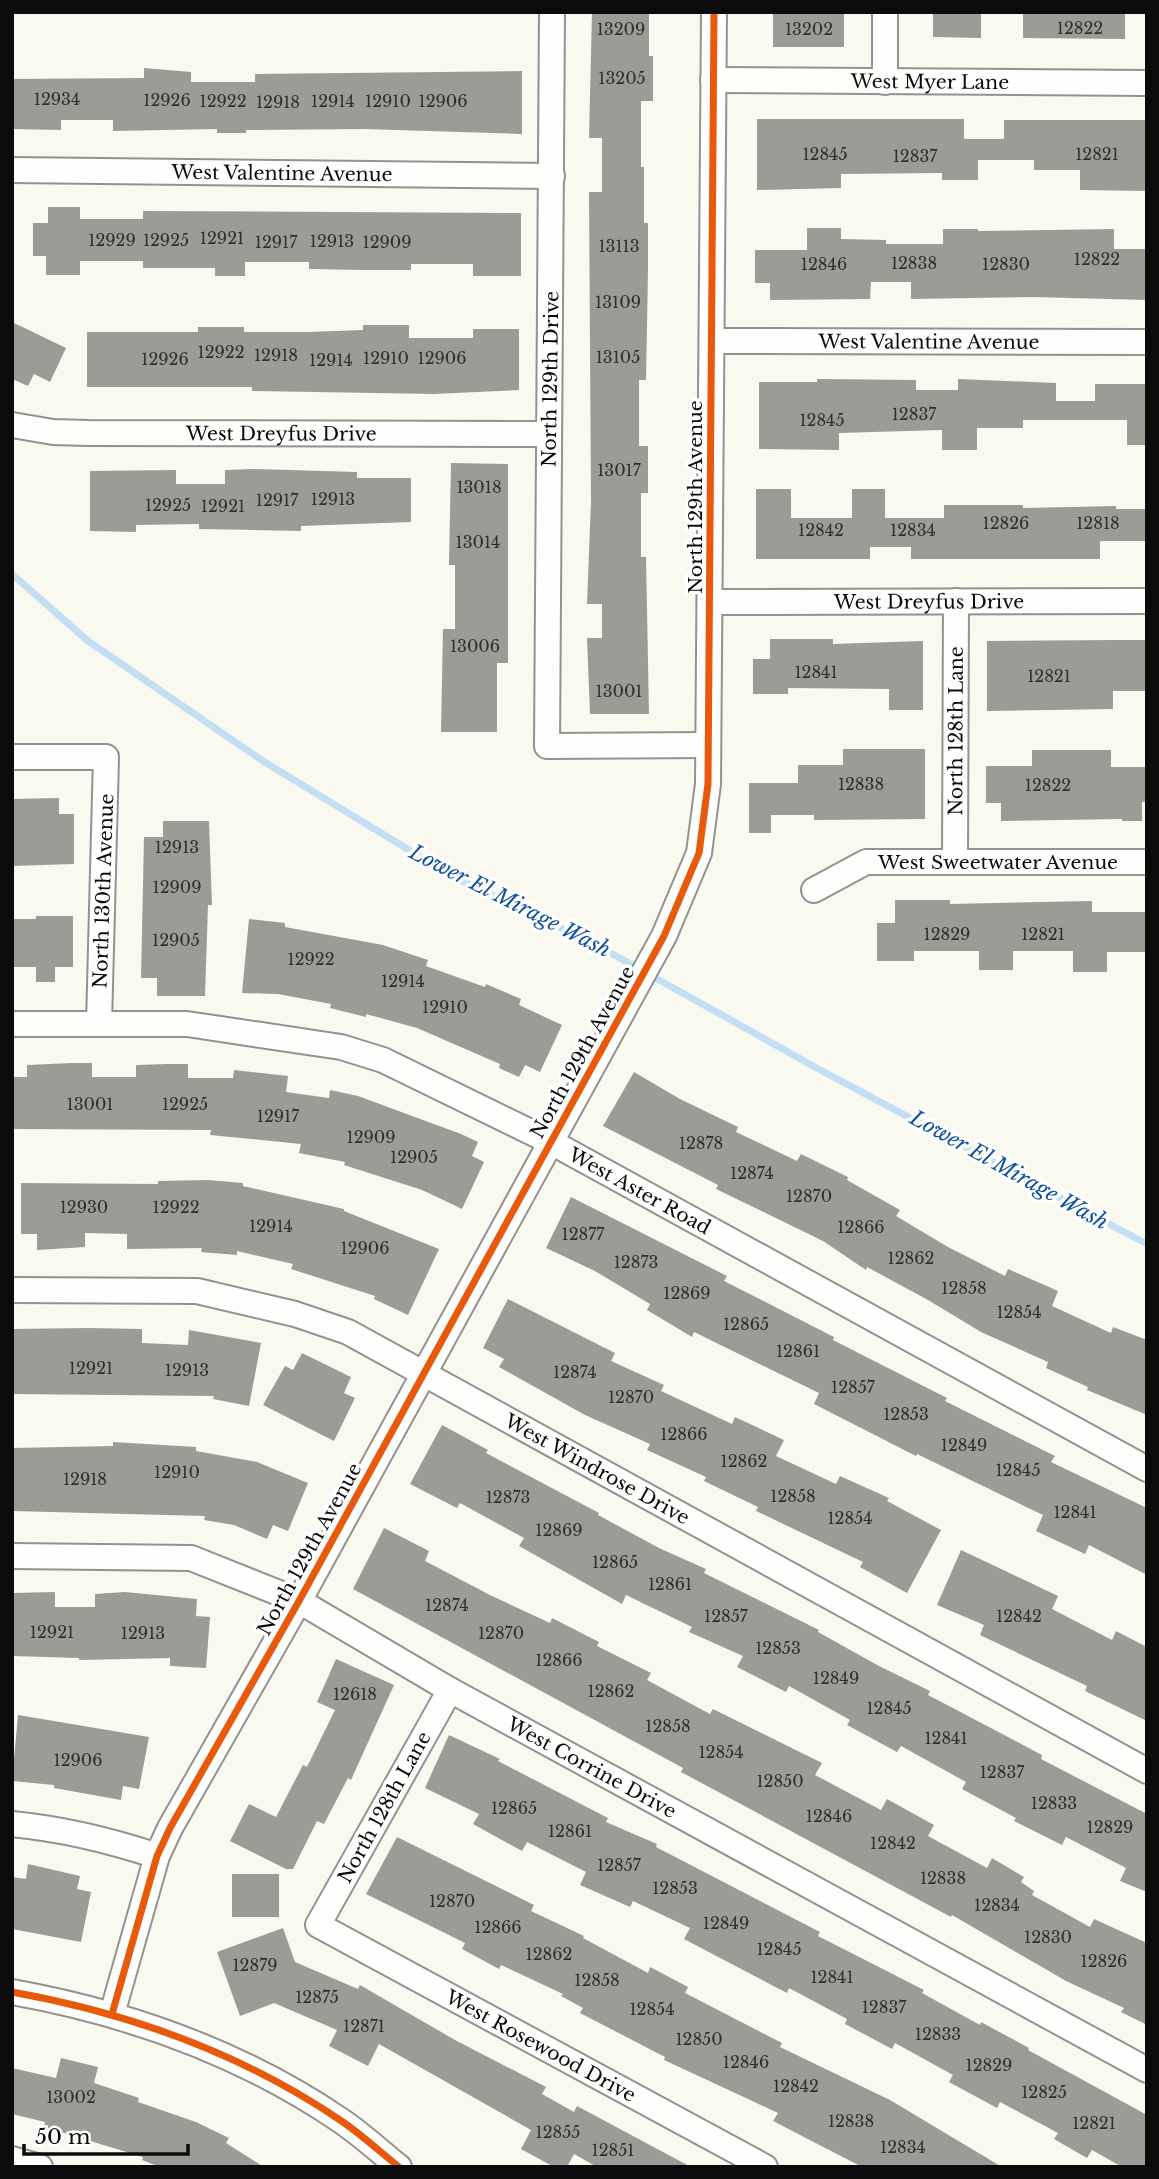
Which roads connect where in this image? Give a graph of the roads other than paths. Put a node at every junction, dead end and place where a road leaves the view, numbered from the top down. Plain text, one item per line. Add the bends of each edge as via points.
1 (552, 12) edge
2 (714, 12) edge
3 (886, 12) edge
4 (713, 80) junction
5 (885, 82) junction
6 (1147, 83) edge
7 (12, 170) edge
8 (552, 176) junction
9 (712, 341) junction
10 (1147, 342) edge
11 (12, 425) edge
12 (549, 434) junction
13 (956, 601) junction
14 (1147, 601) edge
15 (710, 602) junction
16 (708, 745) junction
17 (12, 757) edge
18 (954, 862) junction
19 (1147, 862) edge
20 (814, 890) dead end
21 (12, 1024) edge
22 (99, 1024) junction
23 (551, 1142) junction
24 (12, 1290) edge
25 (422, 1375) junction
26 (1147, 1469) edge
27 (12, 1556) edge
28 (299, 1601) junction
29 (450, 1690) junction
30 (1147, 1771) edge
31 (12, 1824) edge
32 (157, 1856) junction
33 (318, 1925) joint
34 (12, 1992) edge
35 (112, 2014) junction
36 (1147, 2070) edge
37 (12, 2159) edge
38 (40, 2167) edge
39 (399, 2167) edge
40 (765, 2167) edge

1 - 8 street, North 129th Drive
2 - 4 street, North 129th Avenue
3 - 5 street
4 - 5 street, West Myer Lane
4 - 9 street, North 129th Avenue
5 - 6 street, West Myer Lane
7 - 8 street, West Valentine Avenue
8 - 12 street, North 129th Drive
9 - 10 street, West Valentine Avenue
9 - 15 street, North 129th Avenue
11 - 12 street, West Dreyfus Drive via 88,433
12 - 16 street, North 129th Drive via 547,746
13 - 14 street, West Dreyfus Drive
13 - 15 street, West Dreyfus Drive
13 - 18 street, North 128th Lane
15 - 16 street, North 129th Avenue
16 - 23 street, North 129th Avenue via 699,853 664,936
17 - 22 street, North 130th Avenue via 106,757
18 - 19 street, West Sweetwater Avenue
18 - 20 street, West Sweetwater Avenue via 866,862
21 - 22 street, West Aster Road
22 - 23 street, West Aster Road via 187,1024 341,1047 383,1060
23 - 25 street, North 129th Avenue
23 - 26 street, West Aster Road
24 - 25 street, West Windrose Drive via 197,1291 246,1301 348,1332
25 - 28 street, North 129th Avenue
25 - 30 street, West Windrose Drive
27 - 28 street, West Corrine Drive via 191,1558
28 - 29 street, West Corrine Drive
28 - 32 street, North 129th Avenue
29 - 33 street, North 128th Lane
29 - 36 street, West Corrine Drive
31 - 32 street via 110,1840
32 - 35 street, North 129th Avenue
33 - 40 street, West Rosewood Drive
34 - 35 street
35 - 39 street via 190,2040 275,2080 341,2120
37 - 38 street

